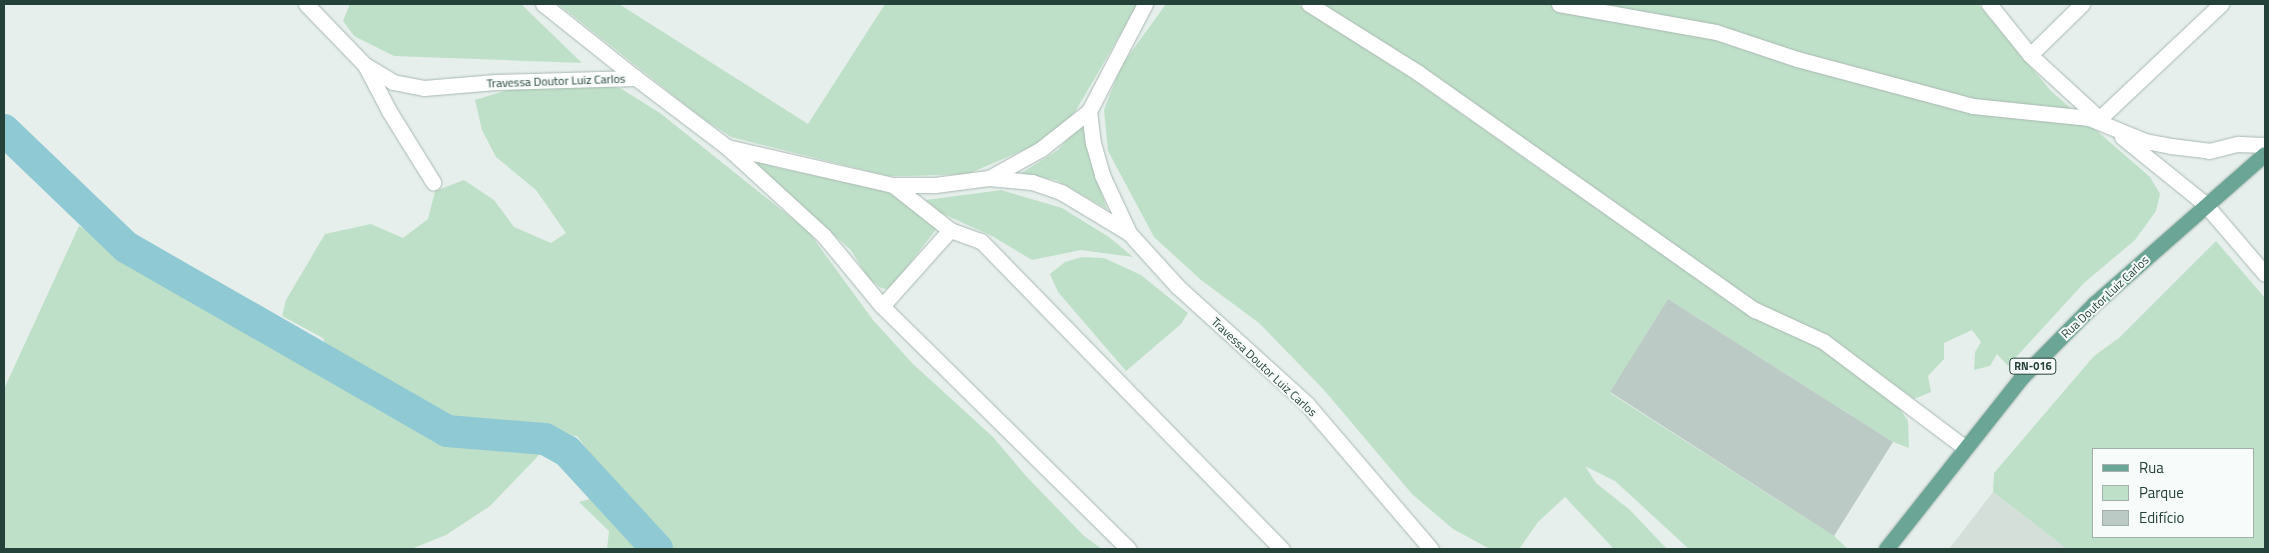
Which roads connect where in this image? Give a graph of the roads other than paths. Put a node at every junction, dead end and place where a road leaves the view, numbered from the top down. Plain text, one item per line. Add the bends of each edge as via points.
1 (306, 4) edge
2 (543, 4) edge
3 (1145, 4) edge
4 (1309, 4) edge
5 (1559, 4) edge
6 (1989, 4) edge
7 (2082, 4) edge
8 (2221, 4) edge
9 (2030, 55) junction
10 (365, 65) junction
11 (636, 78) junction
12 (1089, 111) junction
13 (2104, 122) junction
14 (2265, 145) edge
15 (727, 147) junction
16 (2265, 154) edge
17 (989, 178) junction
18 (433, 182) dead end
19 (893, 185) junction
20 (2205, 204) junction
21 (950, 230) junction
22 (1129, 233) junction
23 (2265, 274) edge
24 (882, 306) junction
25 (1964, 447) junction
26 (1128, 549) edge
27 (1282, 549) edge
28 (1431, 549) edge
29 (1886, 549) edge

1 - 10 street
2 - 11 street
3 - 12 street
4 - 25 street via 1417,72 1755,310 1823,341
5 - 13 street via 1716,32 1797,59 1973,106
6 - 9 street
7 - 9 street
8 - 13 street
9 - 13 street
10 - 11 street, Travessa Doutor Luiz Carlos via 393,82 424,88 496,82
10 - 18 street
11 - 15 street, Travessa Doutor Luiz Carlos
12 - 17 street via 1041,149
12 - 22 street via 1102,175
13 - 14 street via 2145,141 2209,151 2238,144
13 - 20 street
15 - 19 street, Travessa Doutor Luiz Carlos
15 - 24 street via 824,236
16 - 20 main road, Rua Doutor Luiz Carlos / RN-016
17 - 19 street, Travessa Doutor Luiz Carlos via 935,185
17 - 22 street via 1032,182 1061,192
19 - 21 street
20 - 23 street
20 - 25 main road, Rua Doutor Luiz Carlos / RN-016 via 2081,317 2022,377
21 - 24 street
21 - 27 street via 981,241
22 - 28 street, Travessa Doutor Luiz Carlos via 1150,258 1307,404
24 - 26 street
25 - 29 main road, Rua Doutor Luiz Carlos / RN-016

